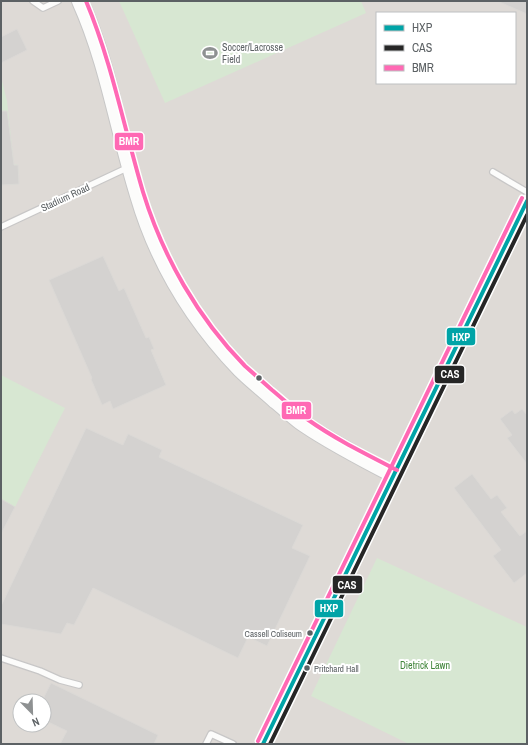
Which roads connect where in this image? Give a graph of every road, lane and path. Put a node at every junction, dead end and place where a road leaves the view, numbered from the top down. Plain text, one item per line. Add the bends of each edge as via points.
1 (33, 1) edge
2 (58, 1) edge
3 (80, 1) edge
4 (130, 167) junction
5 (493, 172) dead end
6 (527, 192) edge
7 (527, 201) edge
8 (1, 227) edge
9 (394, 475) junction
10 (1, 658) edge
11 (79, 685) dead end
12 (206, 744) edge
13 (233, 744) edge
14 (263, 744) edge

1 - 2 lane via 43,8
3 - 4 main road via 100,54
4 - 8 lane, Stadium Road
4 - 9 main road via 138,198 162,258 194,313 219,345 254,383 303,423
5 - 6 lane
7 - 9 street
9 - 14 main road
10 - 11 lane
12 - 13 lane via 211,734

